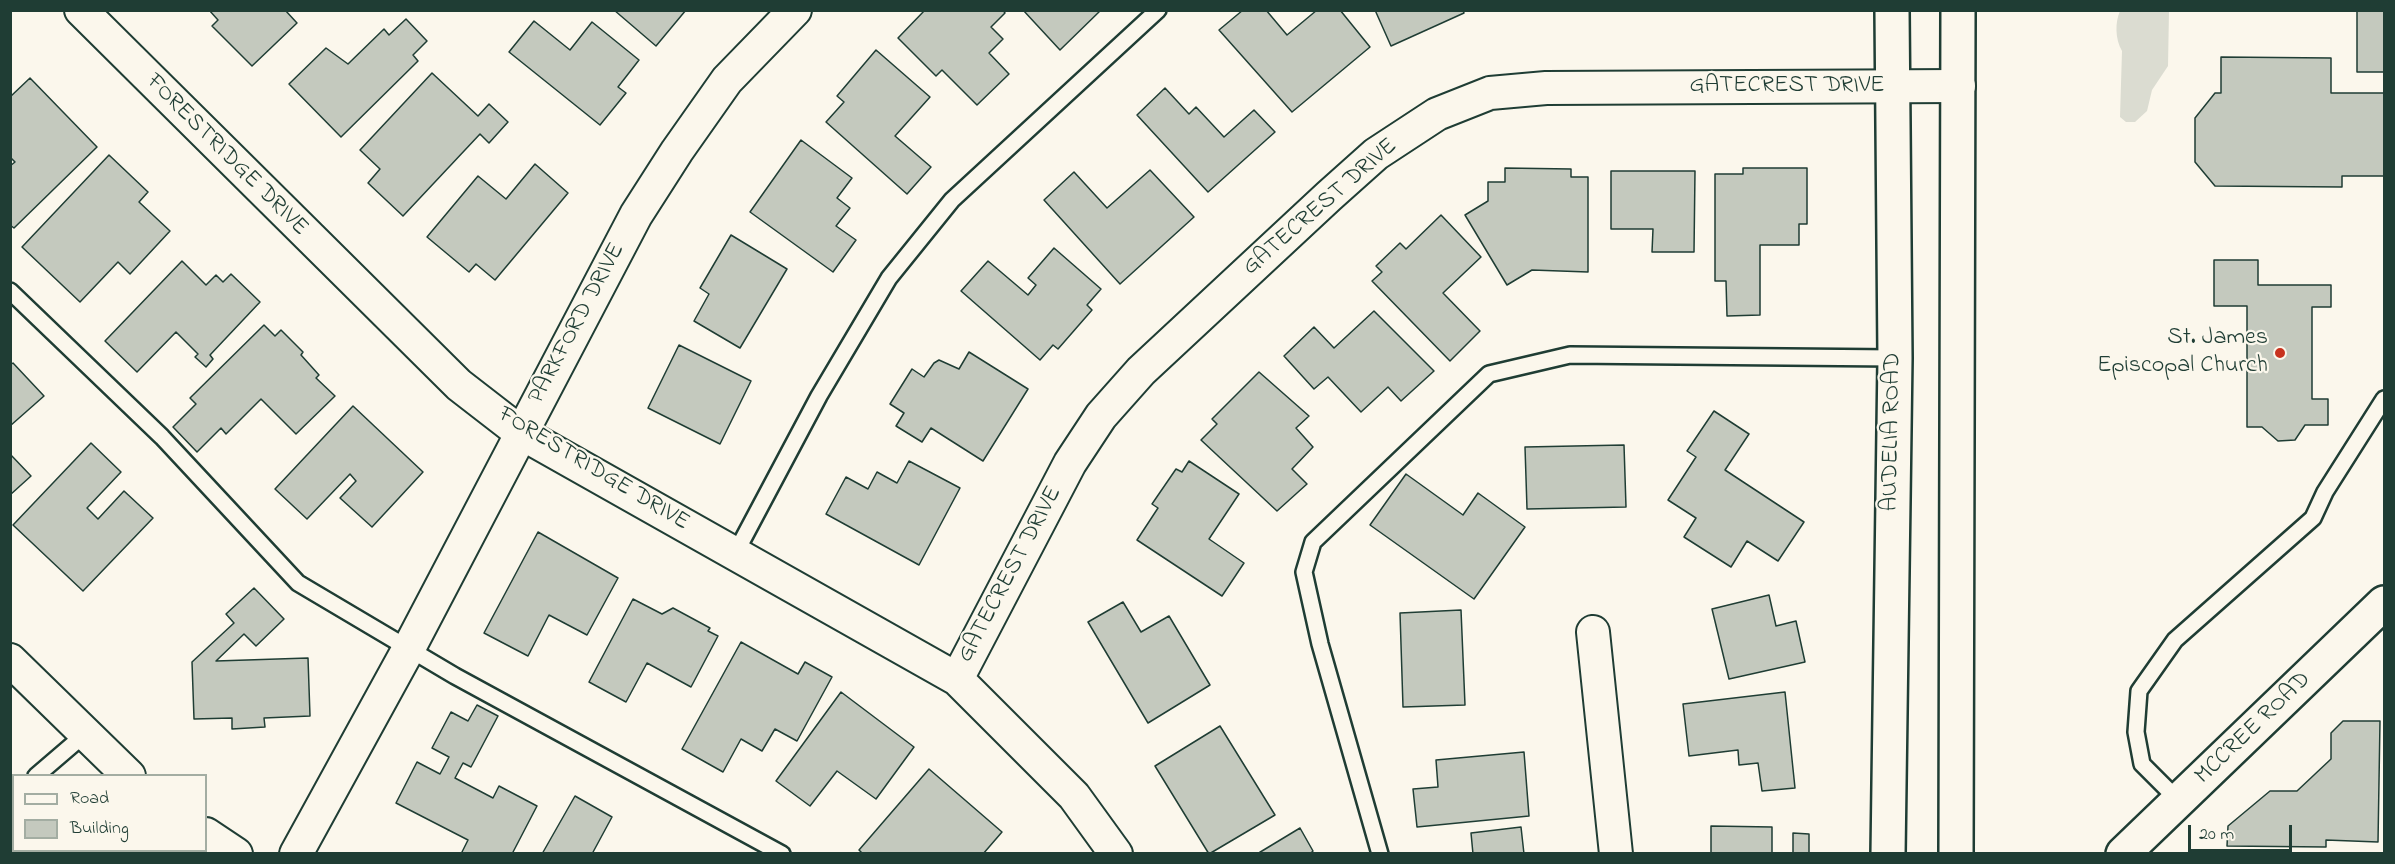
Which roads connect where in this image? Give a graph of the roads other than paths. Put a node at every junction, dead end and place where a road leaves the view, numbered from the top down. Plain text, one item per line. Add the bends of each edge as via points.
1 (81, 10) edge
2 (795, 10) edge
3 (1158, 10) edge
4 (1892, 10) edge
5 (1958, 10) edge
6 (1959, 86) junction
7 (1893, 87) junction
8 (10, 291) edge
9 (1895, 358) junction
10 (2385, 399) edge
11 (521, 433) junction
12 (735, 554) junction
13 (2385, 603) edge
14 (1593, 632) dead end
15 (408, 650) junction
16 (10, 660) edge
17 (957, 679) junction
18 (85, 734) junction
19 (38, 774) edge
20 (127, 774) edge
21 (2179, 801) junction
22 (207, 835) edge
23 (236, 854) edge
24 (296, 854) edge
25 (782, 854) edge
26 (1116, 854) edge
27 (1380, 854) edge
28 (1616, 854) edge
29 (1888, 854) edge
30 (1956, 854) edge
31 (2123, 854) edge

1 - 11 street, FORESTRIDGE DRIVE via 459,385
2 - 11 street, PARKFORD DRIVE via 728,80 641,206
3 - 12 lane via 952,200 889,278 819,396
4 - 7 main road, AUDELIA ROAD
5 - 6 main road
6 - 7 street, GATECREST DRIVE
6 - 30 main road
7 - 9 main road, AUDELIA ROAD
7 - 17 street, GATECREST DRIVE via 1546,88 1490,93 1437,114 1376,154 1329,196 1141,371 1101,416 1070,463
8 - 15 lane via 162,437 298,583
9 - 27 lane via 1570,355 1489,374 1392,465 1313,542 1304,572 1320,644
9 - 29 main road, AUDELIA ROAD
10 - 21 lane via 2325,492 2313,518 2175,640 2139,691 2136,732 2142,764
11 - 12 street, FORESTRIDGE DRIVE
11 - 15 street, PARKFORD DRIVE
12 - 17 street, FORESTRIDGE DRIVE
13 - 21 main road, MCCREE ROAD
14 - 28 street
15 - 24 street, PARKFORD DRIVE
15 - 25 lane
16 - 18 street
17 - 26 street, FORESTRIDGE DRIVE via 1074,796
18 - 19 lane
18 - 20 street
21 - 31 main road, MCCREE ROAD
22 - 23 street

